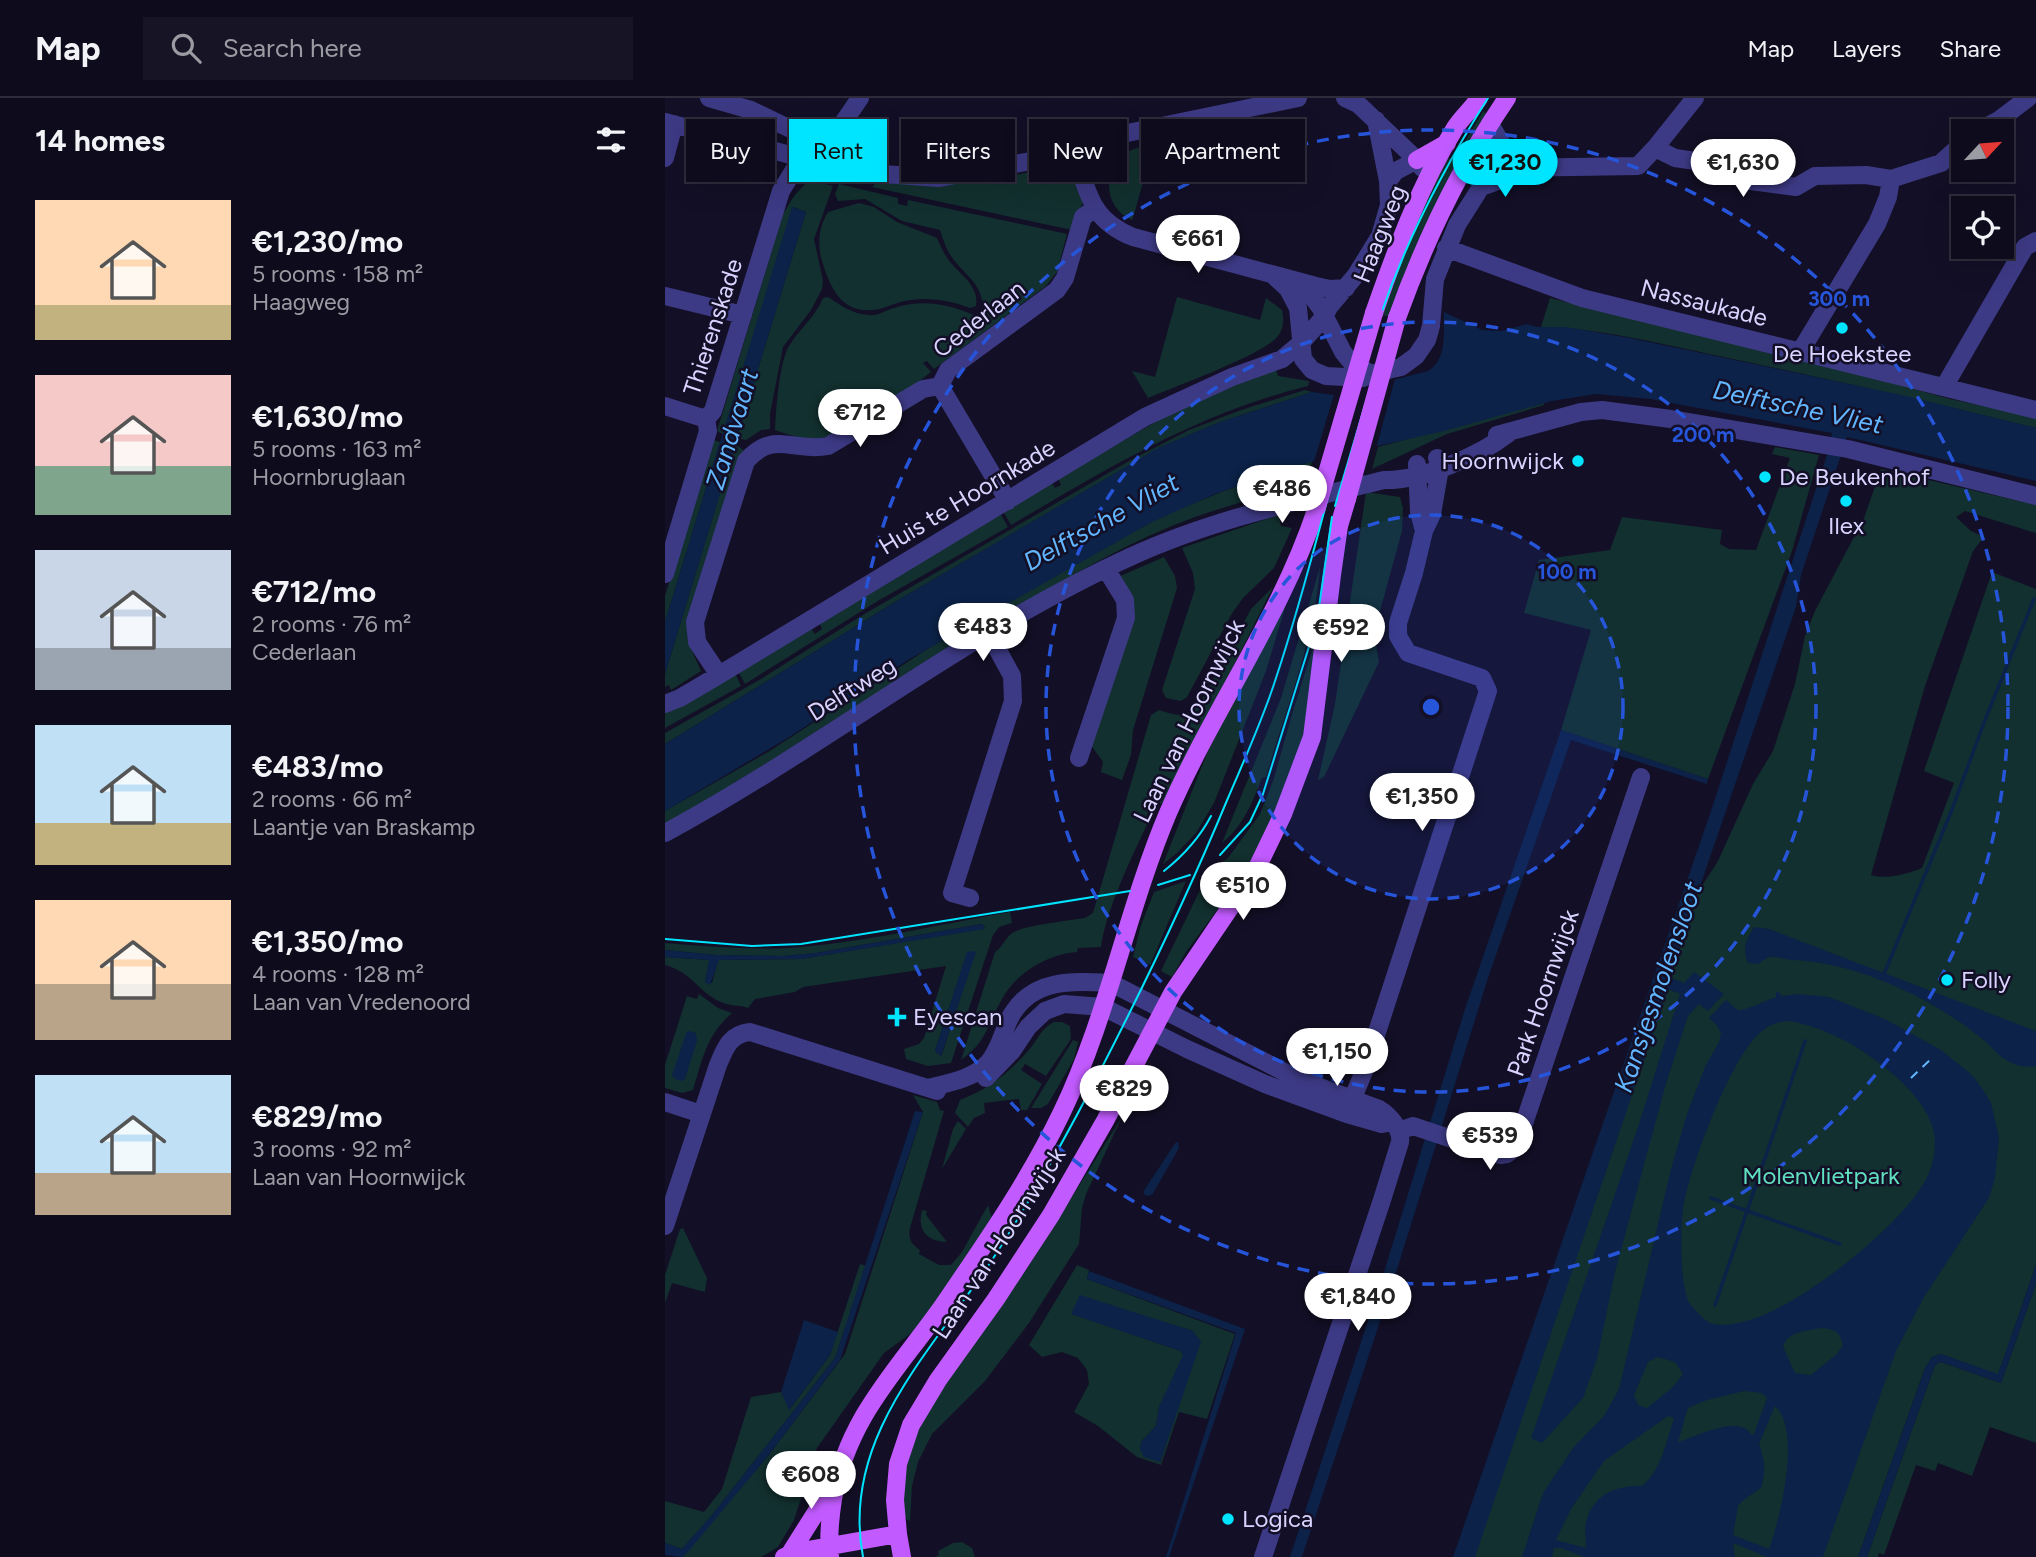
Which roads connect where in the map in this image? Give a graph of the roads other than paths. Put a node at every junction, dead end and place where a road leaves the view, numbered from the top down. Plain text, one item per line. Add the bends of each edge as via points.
1 (709, 98) edge
2 (860, 98) edge
3 (1298, 98) edge
4 (1464, 98) edge
5 (1479, 98) edge
6 (1507, 98) edge
7 (1695, 98) edge
8 (2028, 98) edge
9 (1354, 100) edge
10 (846, 119) edge
11 (2000, 119) edge
12 (1376, 120) junction
13 (670, 123) edge
14 (780, 124) junction
15 (1490, 124) junction
16 (1458, 125) junction
17 (789, 128) edge
18 (1127, 133) edge
19 (775, 134) edge
20 (1447, 143) junction
21 (1655, 148) junction
22 (1474, 150) junction
23 (1951, 154) edge
24 (665, 158) edge
25 (1506, 159) junction
26 (1417, 160) junction
27 (1029, 161) edge
28 (887, 174) edge
29 (789, 178) edge
30 (1891, 179) junction
31 (1388, 181) junction
32 (1428, 181) junction
33 (1083, 182) edge
34 (1093, 182) edge
35 (1096, 208) junction
36 (2036, 240) edge
37 (1446, 248) junction
38 (1274, 276) junction
39 (1301, 282) junction
40 (1346, 288) junction
41 (665, 296) edge
42 (743, 316) junction
43 (1324, 317) junction
44 (1300, 344) junction
45 (1800, 352) junction
46 (1371, 374) junction
47 (940, 386) junction
48 (1944, 387) junction
49 (665, 406) edge
50 (2036, 410) edge
51 (706, 419) junction
52 (1438, 462) junction
53 (1418, 469) junction
54 (2036, 496) edge
55 (1347, 499) joint
56 (1008, 501) junction
57 (1317, 507) joint
58 (1424, 531) junction
59 (1106, 569) junction
60 (665, 574) edge
61 (988, 632) junction
62 (719, 675) junction
63 (665, 704) edge
64 (1079, 758) dead end
65 (1641, 777) dead end
66 (665, 832) edge
67 (971, 898) dead end
68 (1111, 983) junction
69 (1103, 1007) junction
70 (1164, 1010) junction
71 (1153, 1032) junction
72 (928, 1088) junction
73 (665, 1102) edge
74 (1350, 1106) junction
75 (701, 1114) junction
76 (1395, 1127) junction
77 (665, 1226) edge
78 (837, 1480) junction
79 (898, 1534) junction
80 (829, 1552) edge
81 (787, 1556) edge
82 (902, 1557) edge
83 (1263, 1557) edge

1 - 14 street
2 - 10 street, Thierenskade
3 - 18 street
4 - 16 street, Haagweg
5 - 16 main road, Haagweg
6 - 15 main road, Haagweg
7 - 21 street
8 - 11 street
9 - 12 street
12 - 26 street
12 - 31 street, Haagweg
13 - 24 street
14 - 17 street
14 - 19 street
15 - 22 main road, Haagweg
15 - 25 street
16 - 20 main road, Haagweg
20 - 26 main road
20 - 32 main road, Haagweg
21 - 25 street via 1638,166
21 - 30 street via 1675,158 1730,166 1743,180 1796,187 1815,176
22 - 25 street
22 - 55 main road, Haagweg, bridge via 1434,224 1397,318
23 - 30 street via 1941,163
25 - 37 street via 1505,176 1481,187
26 - 31 street, Haagweg
26 - 32 street
27 - 28 street via 939,178
29 - 42 street, Thierenskade via 781,191
30 - 45 street via 1877,224
31 - 40 street, Haagweg via 1389,205 1380,236
32 - 57 main road, Haagweg, bridge via 1374,313
33 - 35 street
34 - 35 street
35 - 38 street via 1115,230 1133,237
35 - 47 street, Cederlaan via 1083,217 1065,278 1056,290 948,370
36 - 48 street via 2025,247
37 - 45 street, Nassaukade via 1582,298
37 - 46 street via 1435,279 1427,340 1401,367
38 - 39 street
38 - 44 street via 1298,307
39 - 40 street
39 - 43 street
40 - 43 street, Haagweg
41 - 42 street
42 - 51 street, Thierenskade via 713,411
43 - 44 street, Haagweg
43 - 46 street via 1351,362
44 - 46 street via 1311,370 1326,376 1363,378
44 - 56 street, Huis te Hoornkade via 1282,359 1145,417
45 - 48 street, Nassaukade
47 - 56 street
47 - 62 street, Cederlaan via 923,389 828,446 812,449 773,442 756,450 747,461 695,622 697,642
48 - 50 street, Nassaukade
49 - 51 street
51 - 60 street, Thierenskade via 708,431
52 - 53 street, Delftweg
52 - 54 street, Delftweg via 1490,447 1509,433 1542,421 1602,411 1848,449
52 - 58 street via 1432,514
53 - 58 street
53 - 59 street, Delftweg via 1248,514
55 - 70 main road, Laan van Hoornwijck via 1339,526 1312,737 1257,868
56 - 62 street, Huis te Hoornkade
57 - 68 main road, Laan van Hoornwijck via 1290,579 1170,810
58 - 74 street via 1398,636 1408,653 1482,678 1488,691
59 - 61 street, Delftweg
59 - 64 street via 1125,600 1126,618
61 - 66 street, Delftweg via 728,798
61 - 67 street via 1012,676 1013,701 952,893
62 - 63 street, Huis te Hoornkade
65 - 76 street, Park Hoornwijck via 1516,1147 1500,1155 1421,1129
68 - 69 main road, Laan van Hoornwijck
68 - 70 street
68 - 72 street via 1050,984 1013,1013 988,1063 965,1078
69 - 71 street
69 - 72 street via 1064,1004 1045,1011 981,1082 949,1092
69 - 78 main road, Laan van Hoornwijck via 1061,1113 1023,1182 939,1310 860,1418
70 - 71 main road, Laan van Hoornwijck
70 - 74 street
71 - 74 street via 1265,1084
71 - 79 main road, Laan van Hoornwijck via 1051,1215 911,1425 898,1464
72 - 75 street via 750,1031 726,1045
73 - 75 street
74 - 76 street, Park Hoornwijck
75 - 77 street
76 - 83 street via 1401,1142
78 - 80 main road, Laan van Hoornwijck via 829,1518
78 - 81 main road
79 - 80 main road
79 - 82 main road, Laan van Hoornwijck
80 - 81 main road

